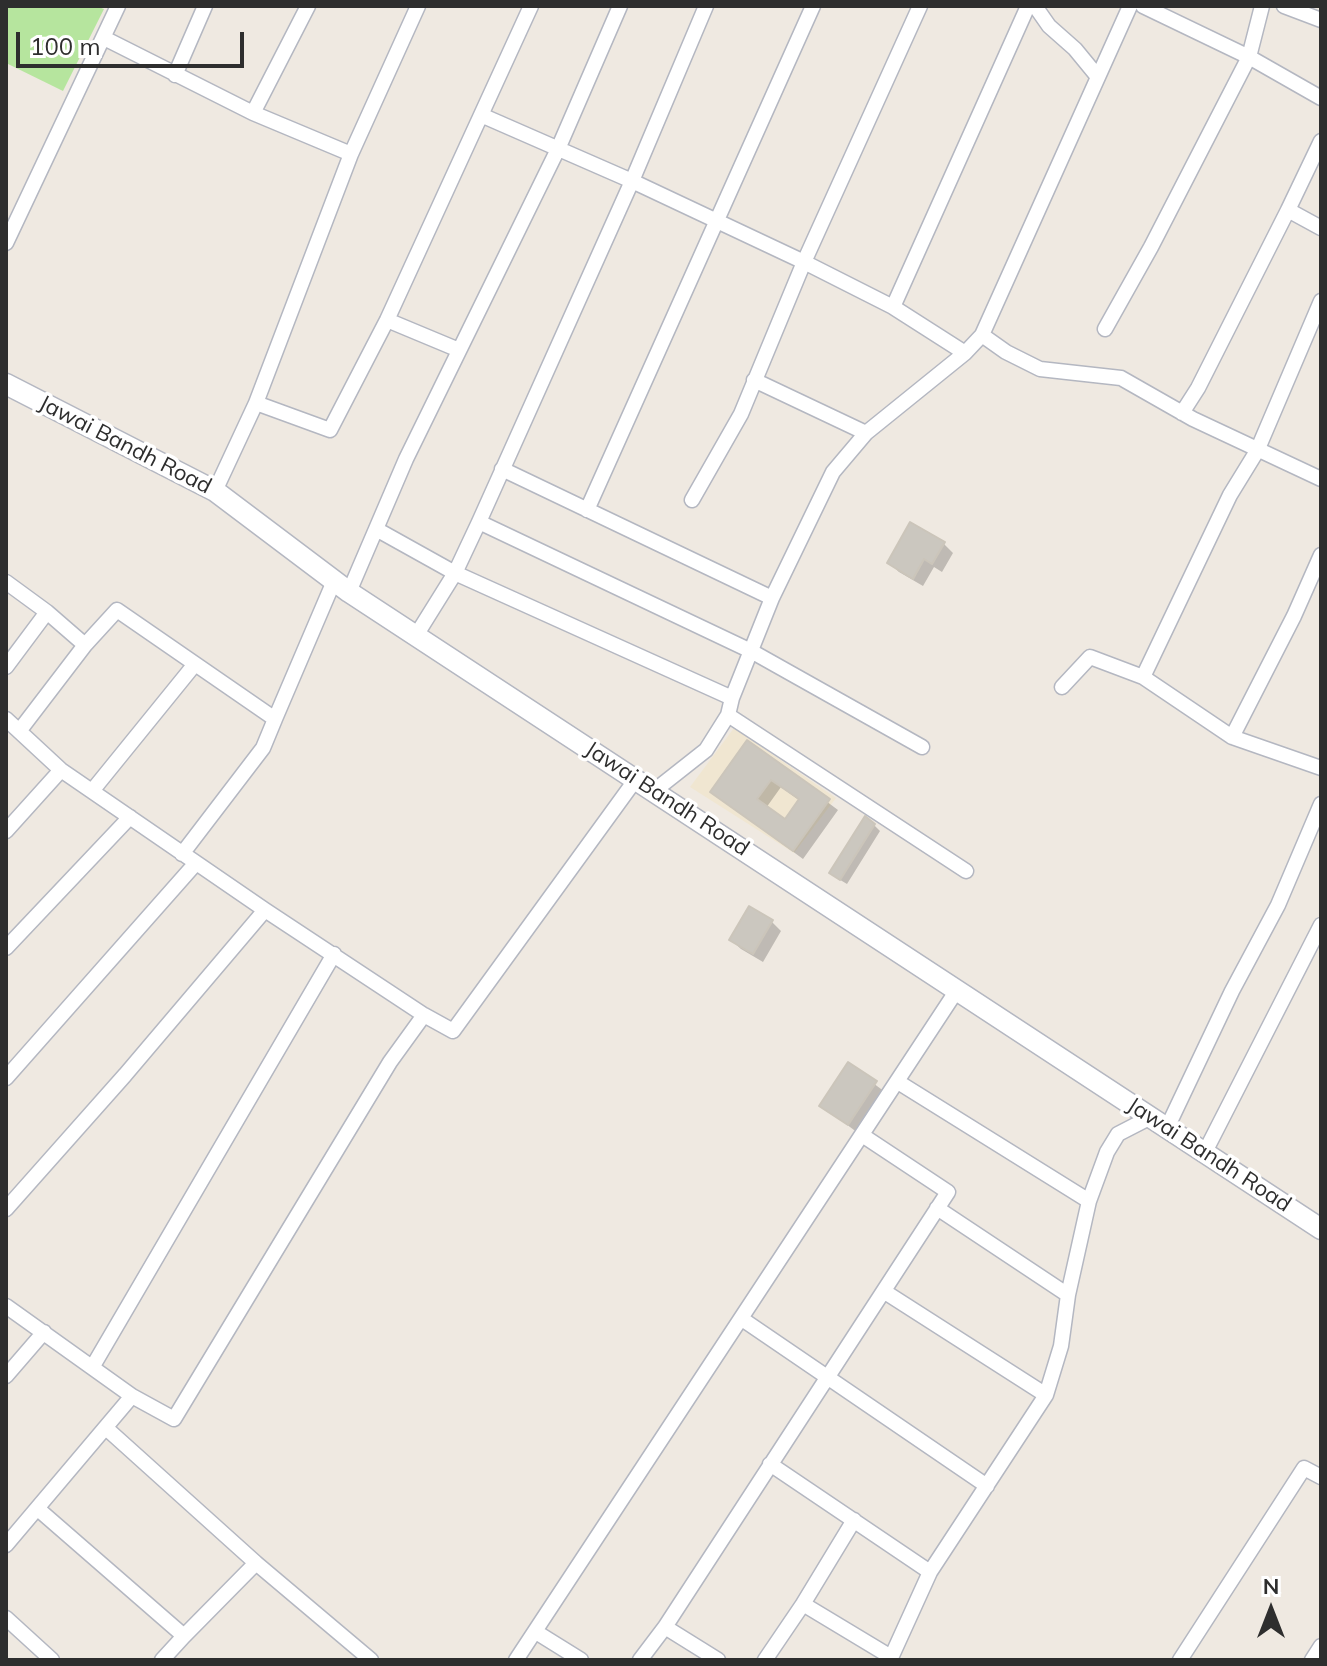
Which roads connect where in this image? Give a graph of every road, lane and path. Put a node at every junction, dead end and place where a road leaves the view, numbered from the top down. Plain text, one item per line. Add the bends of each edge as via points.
1 (205, 6) edge
2 (308, 6) edge
3 (418, 6) edge
4 (531, 6) edge
5 (620, 6) edge
6 (706, 6) edge
7 (813, 6) edge
8 (920, 6) edge
9 (1028, 6) edge
10 (1035, 6) edge
11 (1130, 6) edge
12 (1143, 6) edge
13 (1262, 6) edge
14 (1284, 6) edge
15 (116, 7) edge
16 (1321, 20) edge
17 (104, 38) junction
18 (1249, 57) junction
19 (175, 75) junction
20 (1098, 77) junction
21 (1321, 98) edge
22 (253, 113) junction
23 (481, 115) junction
24 (1321, 141) edge
25 (558, 149) junction
26 (351, 154) junction
27 (632, 181) junction
28 (1288, 210) junction
29 (717, 222) junction
30 (1321, 228) edge
31 (6, 243) edge
32 (804, 262) junction
33 (893, 307) junction
34 (1319, 311) edge
35 (387, 320) junction
36 (1105, 329) dead end
37 (982, 335) junction
38 (459, 350) junction
39 (965, 353) junction
40 (754, 380) junction
41 (6, 384) edge
42 (256, 403) junction
43 (1182, 413) junction
44 (866, 433) junction
45 (1257, 451) junction
46 (502, 469) junction
47 (1321, 479) edge
48 (215, 491) junction
49 (692, 500) dead end
50 (587, 510) junction
51 (479, 522) junction
52 (376, 529) junction
53 (1321, 555) edge
54 (455, 573) junction
55 (6, 582) edge
56 (341, 587) junction
57 (772, 598) junction
58 (47, 612) junction
59 (417, 634) junction
60 (85, 645) junction
61 (751, 651) junction
62 (195, 664) junction
63 (6, 667) edge
64 (1143, 677) junction
65 (1062, 687) dead end
66 (732, 698) junction
67 (728, 715) junction
68 (6, 719) edge
69 (275, 719) junction
70 (20, 730) junction
71 (1232, 737) junction
72 (922, 747) dead end
73 (1321, 768) edge
74 (61, 770) junction
75 (636, 779) junction
76 (92, 791) junction
77 (654, 791) junction
78 (1321, 804) edge
79 (130, 817) junction
80 (6, 831) edge
81 (182, 854) junction
82 (196, 863) junction
83 (966, 871) dead end
84 (265, 910) junction
85 (1321, 925) edge
86 (6, 948) edge
87 (334, 954) junction
88 (957, 990) junction
89 (424, 1015) junction
90 (6, 1078) edge
91 (898, 1082) junction
92 (1159, 1122) junction
93 (862, 1135) junction
94 (1205, 1152) junction
95 (1089, 1201) junction
96 (937, 1208) junction
97 (6, 1209) edge
98 (1321, 1229) edge
99 (885, 1292) junction
100 (1068, 1295) junction
101 (6, 1306) edge
102 (742, 1319) junction
103 (44, 1332) junction
104 (93, 1366) junction
105 (6, 1376) edge
106 (826, 1377) junction
107 (1046, 1395) junction
108 (132, 1396) junction
109 (106, 1428) junction
110 (770, 1464) junction
111 (1321, 1477) edge
112 (987, 1486) junction
113 (38, 1509) junction
114 (854, 1520) junction
115 (6, 1545) edge
116 (256, 1563) junction
117 (930, 1572) junction
118 (803, 1604) junction
119 (6, 1618) edge
120 (665, 1627) junction
121 (536, 1632) junction
122 (184, 1636) junction
123 (1321, 1646) edge
124 (361, 1656) edge
125 (890, 1658) edge
126 (52, 1660) edge
127 (162, 1660) edge
128 (516, 1660) edge
129 (580, 1660) edge
130 (640, 1660) edge
131 (718, 1660) edge
132 (765, 1660) edge
133 (1180, 1660) edge
134 (1312, 1660) edge

1 - 19 street
2 - 22 street
3 - 26 street
4 - 23 street
5 - 25 street
6 - 27 street
7 - 29 street
8 - 32 street
9 - 33 street
10 - 20 street
11 - 20 street
12 - 18 street
13 - 18 street
14 - 16 street
15 - 17 street
17 - 19 street
17 - 31 street
18 - 21 street
18 - 36 street
19 - 22 street
20 - 37 street
22 - 26 street
23 - 25 street
23 - 35 street
24 - 28 street
25 - 27 street
25 - 38 street
26 - 42 street
27 - 29 street
27 - 46 street
28 - 30 street
28 - 43 street
29 - 32 street
29 - 50 street
32 - 33 street
32 - 40 street
33 - 39 street
34 - 45 street
35 - 38 street
35 - 42 street via 330,430
37 - 39 street
37 - 43 street via 1040,369 1121,378
38 - 52 street
39 - 44 street
40 - 44 street
40 - 49 street via 741,414
41 - 48 street, Jawai Bandh Road
42 - 48 street
43 - 45 street
44 - 57 street via 833,472
45 - 47 street
45 - 64 street via 1230,495
46 - 50 street
46 - 51 street
48 - 56 street, Jawai Bandh Road
50 - 57 street
51 - 54 street
51 - 61 street
52 - 54 street
52 - 56 street
53 - 71 street
54 - 59 street
54 - 66 street
55 - 58 street
56 - 59 street, Jawai Bandh Road
56 - 69 street
57 - 61 street
58 - 60 street
58 - 63 street
59 - 75 street, Jawai Bandh Road
60 - 62 street via 117,610
60 - 70 street
61 - 66 street
61 - 72 street
62 - 69 street
62 - 76 street
64 - 65 street via 1090,657
64 - 71 street
66 - 67 street
67 - 77 street via 706,750
67 - 83 street
68 - 70 street
69 - 81 street via 263,748
70 - 74 street
71 - 73 street
74 - 76 street
74 - 80 street
75 - 77 street, Jawai Bandh Road
75 - 89 street via 453,1031
76 - 79 street
77 - 88 street, Jawai Bandh Road
78 - 92 street via 1278,905
79 - 81 street
79 - 86 street
81 - 82 street
82 - 84 street
82 - 90 street
84 - 87 street
84 - 97 street
85 - 94 street
87 - 89 street
87 - 104 street
88 - 91 street
88 - 92 street, Jawai Bandh Road
89 - 108 street via 390,1062 174,1419
91 - 93 street
91 - 95 street
92 - 94 street, Jawai Bandh Road
92 - 95 street via 1118,1134
93 - 96 street via 948,1192
93 - 102 street
94 - 98 street, Jawai Bandh Road
95 - 100 street
96 - 99 street
96 - 100 street
99 - 106 street
99 - 107 street
100 - 107 street via 1061,1346
101 - 103 street
102 - 106 street
102 - 121 street
103 - 104 street
103 - 105 street
104 - 108 street
106 - 110 street
106 - 112 street
107 - 112 street
108 - 109 street
109 - 113 street
109 - 116 street
110 - 114 street
110 - 120 street
111 - 133 street via 1304,1468
112 - 117 street
113 - 115 street
113 - 122 street
114 - 117 street
114 - 118 street
116 - 122 street
116 - 124 street
117 - 125 street
118 - 125 street
118 - 132 street
119 - 126 street
120 - 130 street
120 - 131 street
121 - 128 street
121 - 129 street
122 - 127 street
123 - 134 street

